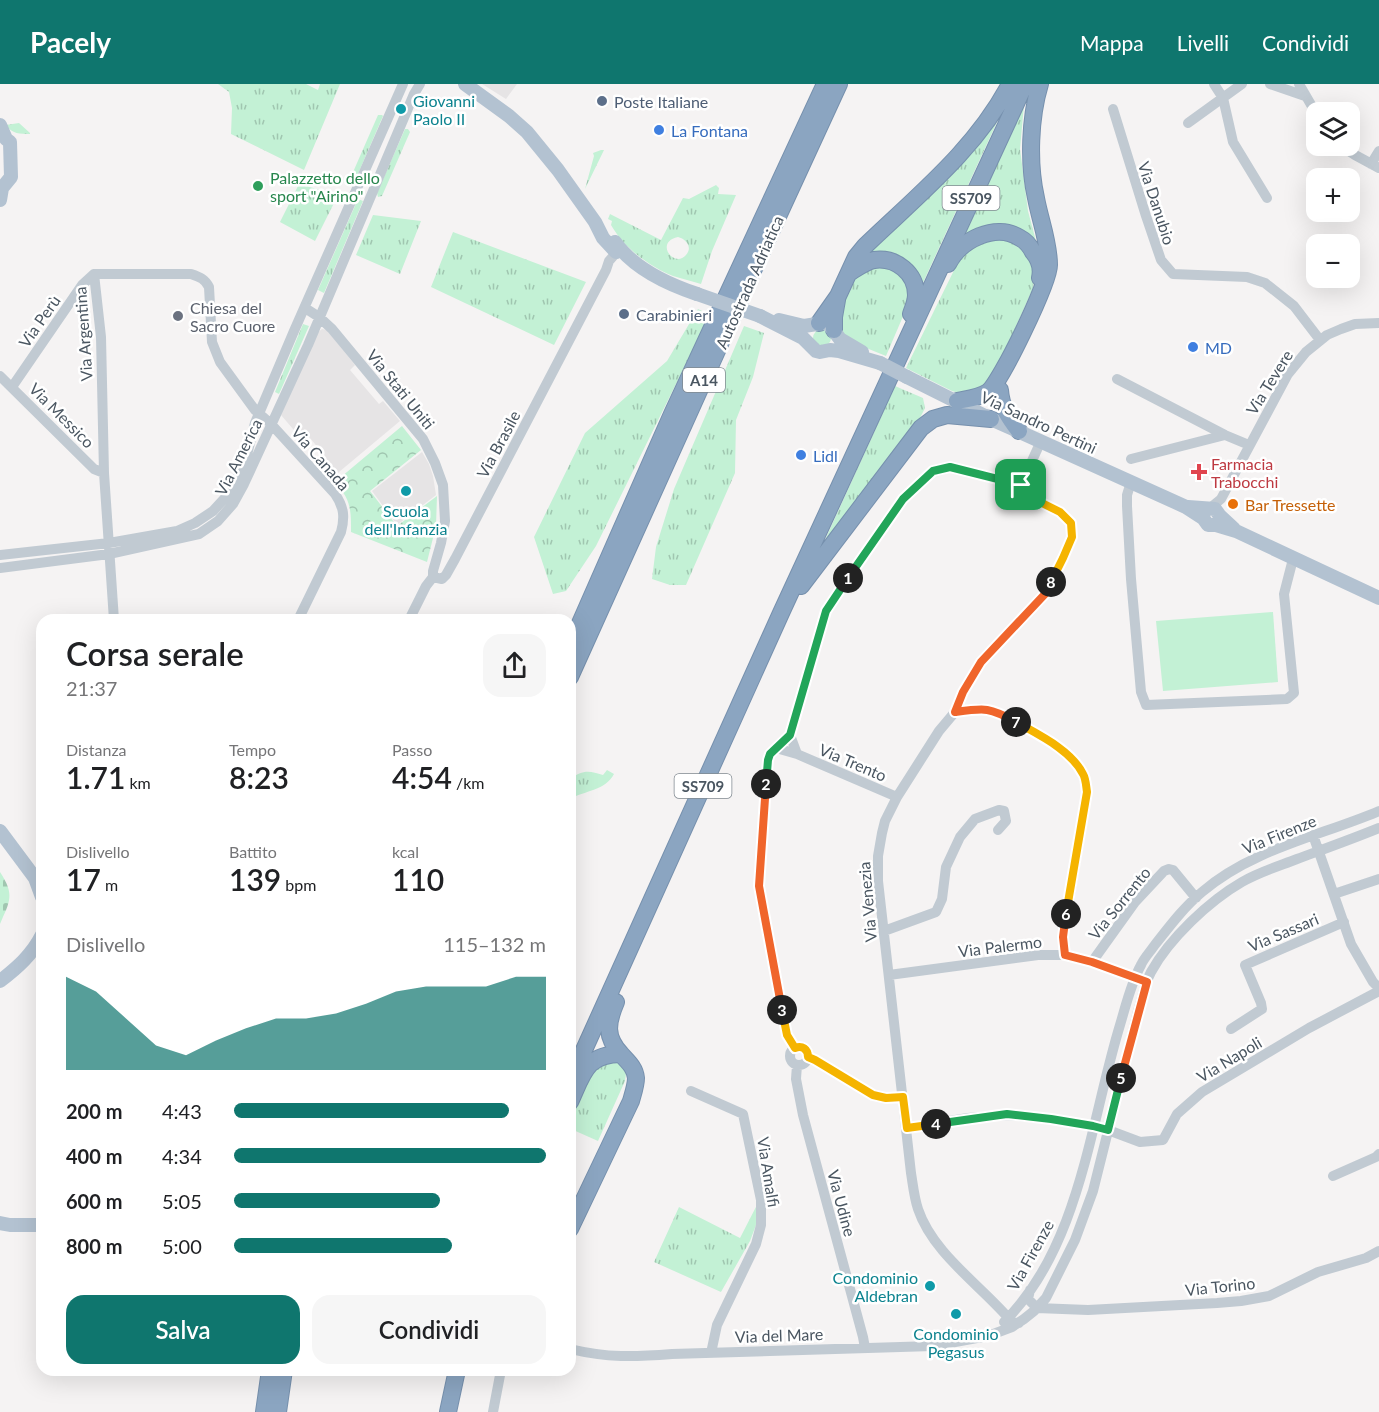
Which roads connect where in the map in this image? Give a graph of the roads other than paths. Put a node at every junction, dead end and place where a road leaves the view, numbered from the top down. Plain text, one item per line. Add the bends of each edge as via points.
1 (403, 84) edge
2 (420, 84) edge
3 (465, 84) edge
4 (825, 84) edge
5 (839, 84) edge
6 (1010, 84) edge
7 (1024, 84) edge
8 (1040, 84) edge
9 (1214, 84) edge
10 (1242, 84) edge
11 (1270, 84) edge
12 (1299, 84) edge
13 (1305, 96) junction
14 (1222, 98) junction
15 (1309, 102) edge
16 (1113, 109) dead end
17 (391, 113) junction
18 (405, 117) junction
19 (1188, 123) dead end
20 (0, 126) edge
21 (3, 139) edge
22 (1379, 152) edge
23 (1358, 156) edge
24 (1375, 166) edge
25 (2, 183) edge
26 (357, 191) junction
27 (370, 198) junction
28 (1267, 198) dead end
29 (0, 200) edge
30 (619, 253) junction
31 (849, 273) junction
32 (94, 274) junction
33 (1037, 300) junction
34 (304, 308) junction
35 (919, 312) junction
36 (761, 316) junction
37 (320, 317) junction
38 (1379, 323) edge
39 (826, 328) junction
40 (1320, 340) junction
41 (905, 344) junction
42 (809, 345) junction
43 (830, 350) junction
44 (880, 363) junction
45 (1008, 364) junction
46 (0, 376) edge
47 (1117, 379) dead end
48 (12, 387) junction
49 (1000, 390) junction
50 (957, 401) junction
51 (975, 411) junction
52 (265, 419) junction
53 (991, 419) junction
54 (1019, 431) junction
55 (1225, 435) junction
56 (1041, 441) junction
57 (1249, 445) junction
58 (1131, 459) dead end
59 (104, 473) junction
60 (1131, 482) junction
61 (1021, 485) junction
62 (1214, 513) junction
63 (109, 548) junction
64 (0, 555) edge
65 (1293, 559) junction
66 (0, 568) edge
67 (433, 577) junction
68 (1379, 598) edge
69 (114, 614) edge
70 (301, 614) edge
71 (412, 614) edge
72 (781, 614) junction
73 (576, 632) edge
74 (576, 664) edge
75 (955, 712) junction
76 (790, 735) junction
77 (776, 748) junction
78 (797, 754) junction
79 (897, 797) junction
80 (1379, 812) edge
81 (1379, 828) edge
82 (998, 830) dead end
83 (0, 831) edge
84 (1314, 835) junction
85 (1320, 850) junction
86 (1379, 879) edge
87 (36, 881) edge
88 (1334, 894) junction
89 (1196, 898) junction
90 (1344, 922) junction
91 (884, 931) junction
92 (36, 948) edge
93 (1065, 955) junction
94 (625, 959) junction
95 (1092, 962) junction
96 (1379, 968) edge
97 (1367, 973) junction
98 (889, 975) junction
99 (1136, 977) junction
100 (0, 981) edge
101 (1147, 982) junction
102 (1379, 989) edge
103 (601, 1014) junction
104 (1231, 1029) dead end
105 (795, 1048) junction
106 (576, 1052) edge
107 (621, 1054) junction
108 (808, 1057) junction
109 (797, 1065) junction
110 (576, 1068) edge
111 (576, 1089) edge
112 (691, 1091) dead end
113 (903, 1097) junction
114 (907, 1128) junction
115 (1102, 1128) junction
116 (1379, 1154) edge
117 (1334, 1176) dead end
118 (576, 1216) edge
119 (4, 1225) edge
120 (36, 1225) edge
121 (1379, 1251) edge
122 (1366, 1258) junction
123 (1379, 1263) edge
124 (1030, 1289) junction
125 (1046, 1298) junction
126 (1037, 1308) junction
127 (1055, 1308) junction
128 (1008, 1317) junction
129 (1018, 1323) junction
130 (988, 1336) junction
131 (865, 1348) junction
132 (576, 1350) edge
133 (711, 1353) junction
134 (269, 1376) edge
135 (283, 1376) edge
136 (456, 1376) edge
137 (500, 1376) edge
138 (264, 1412) edge
139 (278, 1412) edge
140 (448, 1412) edge
141 (493, 1412) edge

1 - 17 street, Via America
2 - 18 street, Via America
3 - 30 main road via 527,132 596,222 603,238
4 - 73 highway, Autostrada Adriatica / A14
5 - 74 highway, Autostrada Adriatica / A14
6 - 31 highway via 965,149 865,246
7 - 35 highway, SS709
8 - 33 highway via 1030,154 1049,268
9 - 14 street
10 - 14 street
11 - 13 street
12 - 13 street
13 - 15 street
14 - 19 street
14 - 28 street via 1233,142
16 - 40 street, Via Danubio via 1161,261 1173,274 1247,278 1265,283 1294,306
17 - 18 street
17 - 26 street, Via America
18 - 27 street, Via America
20 - 21 main road
21 - 25 main road via 10,142 11,177
22 - 24 street
23 - 24 street
25 - 29 main road
26 - 27 street
26 - 34 street, Via America
27 - 37 street, Via America
30 - 36 main road, Via Sandro Pertini, bridge via 676,287
30 - 67 street, Via Brasile via 606,270 446,575 442,579
31 - 39 highway
31 - 41 highway via 878,260 898,264 912,279 916,295 904,331
32 - 48 street, Via Perù via 82,285
32 - 52 street, Via Argentina via 191,274 206,280 215,352
32 - 59 street, Via Argentina via 101,337
33 - 35 highway via 1041,273 1037,256 1019,237 992,232 971,240 955,254
33 - 45 highway
34 - 37 street, Via Stati Uniti
34 - 52 street, Via America
35 - 41 highway, SS709
36 - 39 main road, Via Sandro Pertini
36 - 42 main road, Via Sandro Pertini
37 - 52 street, Via America
37 - 67 street, Via Stati Uniti via 423,439 435,463 443,485 445,521
38 - 40 street, Via Tevere via 1355,324
39 - 42 main road via 808,332
39 - 43 main road via 835,343
39 - 44 main road, Via Sandro Pertini
40 - 57 street, Via Tevere via 1288,374
41 - 72 highway, SS709
42 - 43 main road, Via Sandro Pertini via 820,352
43 - 44 main road, Via Sandro Pertini
44 - 50 main road, Via Sandro Pertini, bridge
45 - 49 highway
45 - 50 highway via 989,391
46 - 48 street, Via Messico
47 - 55 street
48 - 59 street, Via Messico via 94,469
49 - 51 highway via 987,408
49 - 54 highway via 1003,406
50 - 51 main road, Via Sandro Pertini
51 - 53 main road, Via Sandro Pertini
52 - 63 street, Via America via 255,423 235,483 213,511 177,531
52 - 63 street, Via America via 244,484 218,521 199,534
52 - 70 street, Via Canada via 335,495 343,512 340,532
53 - 54 main road, Via Sandro Pertini
53 - 72 highway via 947,415 921,428
54 - 56 main road, Via Sandro Pertini
55 - 57 street
55 - 58 street
56 - 60 main road, Via Sandro Pertini
56 - 61 street
57 - 62 street, Via Tevere
59 - 63 street, Via Argentina
60 - 62 main road, Via Sandro Pertini via 1186,507
60 - 65 street via 1127,507 1131,569 1141,692 1146,705 1287,699 1294,693 1284,594
61 - 75 street, Via Venezia via 1071,523 1072,537 1045,594 981,662
61 - 76 street via 950,467 933,471 903,499 826,611
62 - 65 main road via 1236,531
63 - 64 street, Via America
63 - 66 street, Via America
63 - 69 street
65 - 68 main road
67 - 71 street, Via Brasile
72 - 94 highway, SS709
75 - 79 street, Via Venezia
75 - 93 street via 997,712 1058,747 1084,775 1087,792 1070,885 1063,937
76 - 77 street, Via Udine
76 - 78 street
77 - 78 street
77 - 105 street, Via Udine via 768,760 759,886 787,1035
78 - 79 street, Via Trento
79 - 91 street, Via Venezia via 885,821 878,856
80 - 84 street, Via Firenze
81 - 85 street, Via Firenze
82 - 91 street via 1006,820 1004,811 975,819 960,837 946,867 942,899 936,912
83 - 87 main road
84 - 85 street
84 - 89 street, Via Firenze via 1232,871
85 - 88 street
85 - 101 street, Via Firenze via 1241,882 1212,903 1166,948
86 - 88 street
88 - 90 street
89 - 95 street, Via Sorrento via 1173,870 1164,871 1135,902
89 - 99 street, Via Firenze via 1159,940
90 - 97 street
90 - 104 street, Via Sassari via 1245,965 1262,1009
91 - 98 street, Via Venezia
92 - 100 main road via 22,965
93 - 95 street, Via Palermo
93 - 98 street, Via Palermo via 1038,955
94 - 103 highway, SS709
94 - 107 highway via 627,975 608,1028 609,1038
95 - 99 street, Via Palermo
96 - 97 street
97 - 102 street
98 - 113 street, Via Venezia
99 - 101 street, Via Palermo
99 - 115 street, Via Firenze via 1108,1063
101 - 115 street, Via Firenze
102 - 115 street, Via Napoli via 1202,1092 1177,1114 1163,1140 1140,1142
103 - 106 highway via 590,1024
103 - 110 highway, SS709
105 - 108 street via 805,1049
105 - 109 street, Via Udine via 790,1058
107 - 111 highway via 599,1056 591,1062
107 - 118 highway via 633,1067 635,1089
108 - 109 street via 804,1064
108 - 113 street via 873,1095
109 - 131 street, Via Udine via 803,1114
112 - 133 street, Via Amalfi via 743,1114 761,1200 756,1244 717,1326
113 - 114 street, Via Venezia
114 - 115 street via 1007,1114
114 - 128 street, Via Venezia via 916,1200 927,1227 944,1252
115 - 124 street, Via Firenze via 1063,1230
115 - 125 street, Via Firenze via 1093,1191 1075,1240
116 - 117 street
119 - 120 main road
121 - 122 street, Via Torino
122 - 123 street
122 - 127 street, Via Torino via 1318,1272 1269,1296 1241,1301 1088,1310
124 - 125 street via 1041,1288
124 - 126 street via 1028,1299
124 - 128 street, Via Firenze
125 - 126 street, Via Firenze
125 - 127 street
126 - 127 street, Via Torino
126 - 129 street, Via Firenze
128 - 129 street, Via Venezia
128 - 130 street, Via Firenze
129 - 130 street, Via Firenze
130 - 131 street, Via del Mare via 933,1346
131 - 133 street, Via del Mare
132 - 133 street, Via del Mare via 638,1357
134 - 138 highway
135 - 139 highway
136 - 140 highway
137 - 141 street

